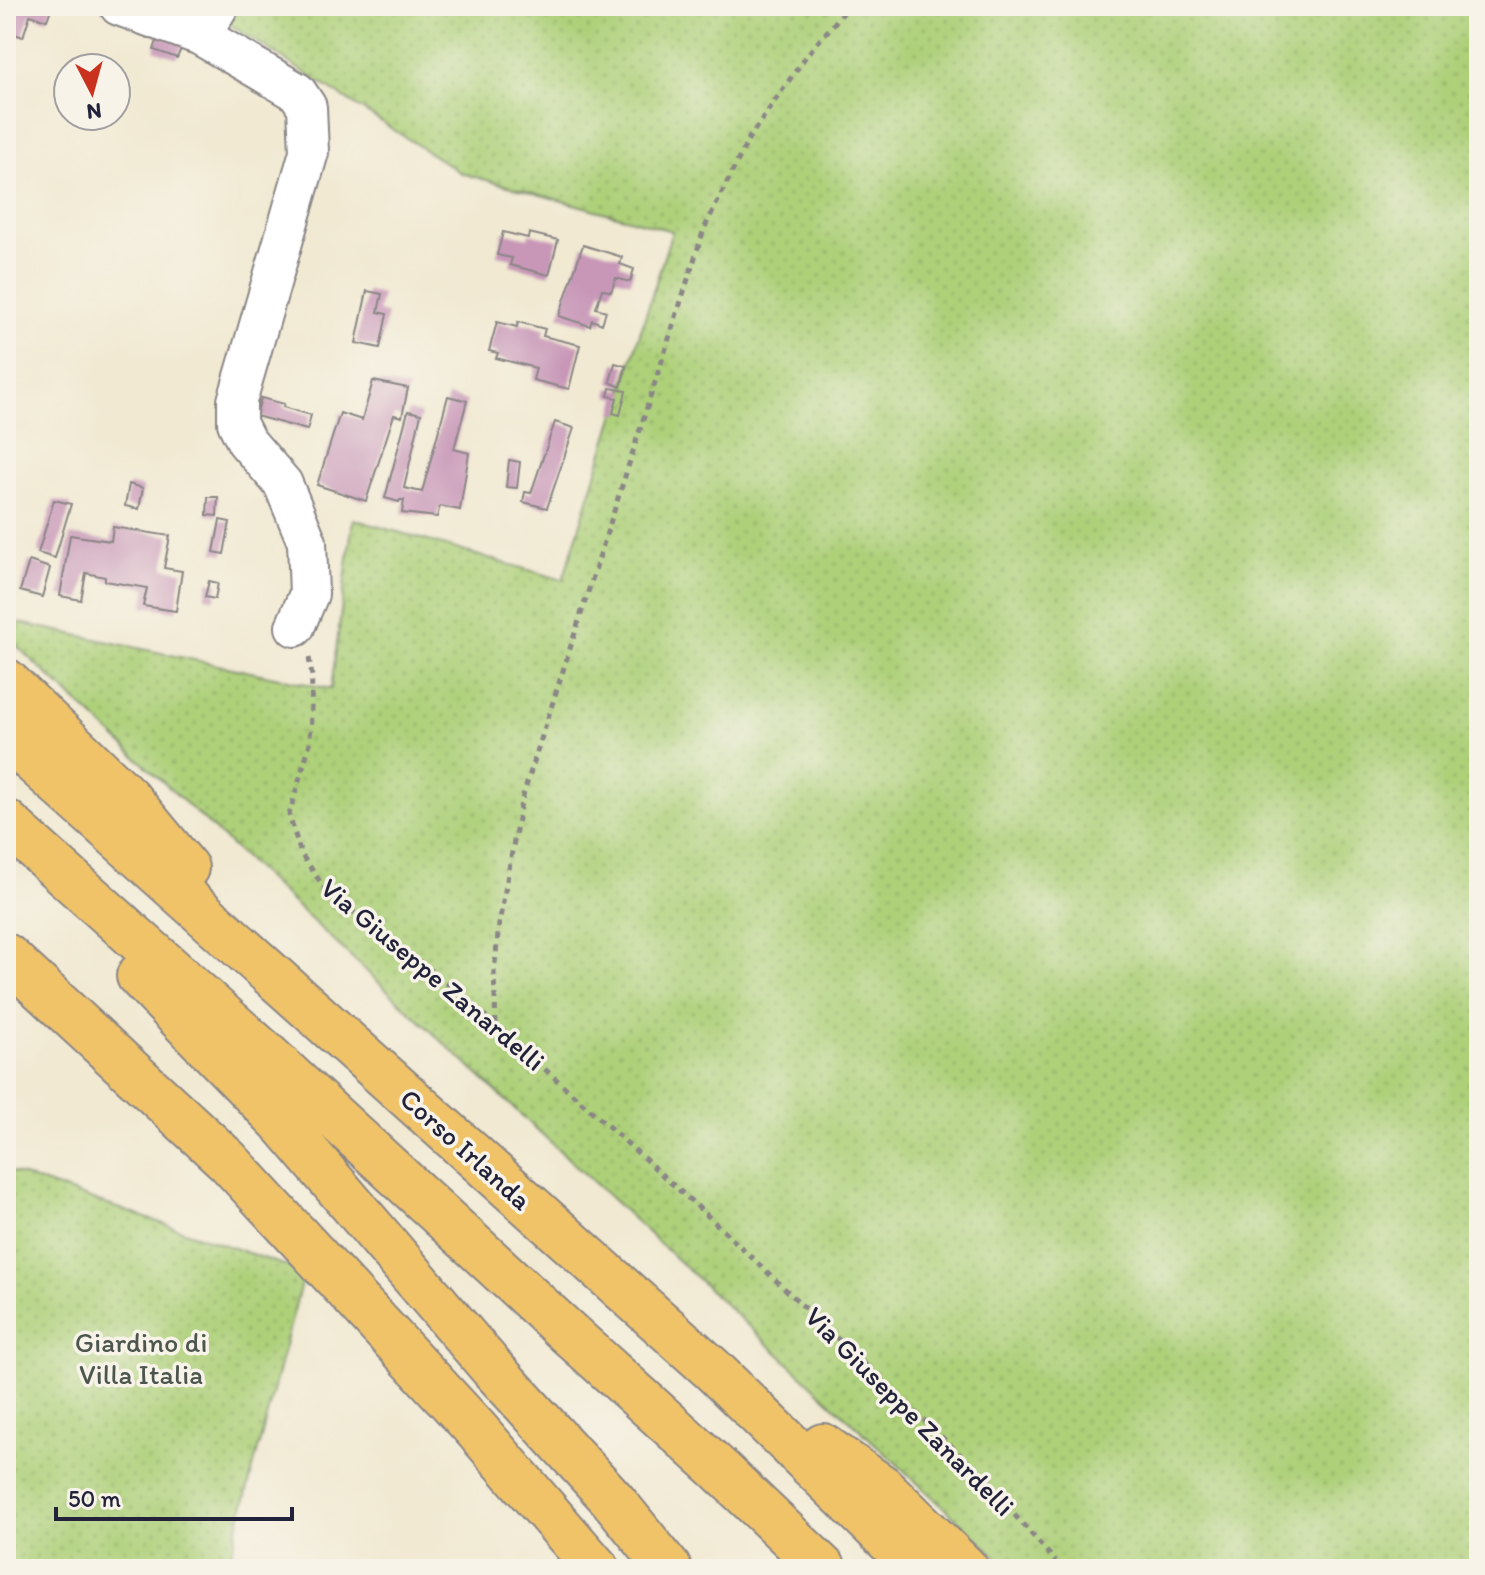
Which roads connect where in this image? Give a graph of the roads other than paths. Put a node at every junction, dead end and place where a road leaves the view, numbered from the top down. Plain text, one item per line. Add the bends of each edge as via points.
1 (119, 6) edge
2 (210, 21) edge
3 (295, 627) road end
4 (6, 681) edge
5 (6, 737) edge
6 (18, 834) edge
7 (6, 956) edge
8 (285, 986) junction
9 (712, 1369) junction
10 (597, 1569) edge
11 (669, 1569) edge
12 (824, 1569) edge
13 (918, 1569) edge
14 (966, 1569) edge

1 - 2 street
2 - 3 street via 297,92 307,107 309,152 237,401 237,423 283,484 307,542 309,594
4 - 8 highway via 128,798
5 - 8 highway, Corso Irlanda
6 - 11 highway via 92,928 283,1124
6 - 12 highway via 268,1056
7 - 10 highway via 228,1161 474,1427
8 - 9 highway, Corso Irlanda
9 - 13 highway, Corso Irlanda
9 - 14 highway via 882,1487

